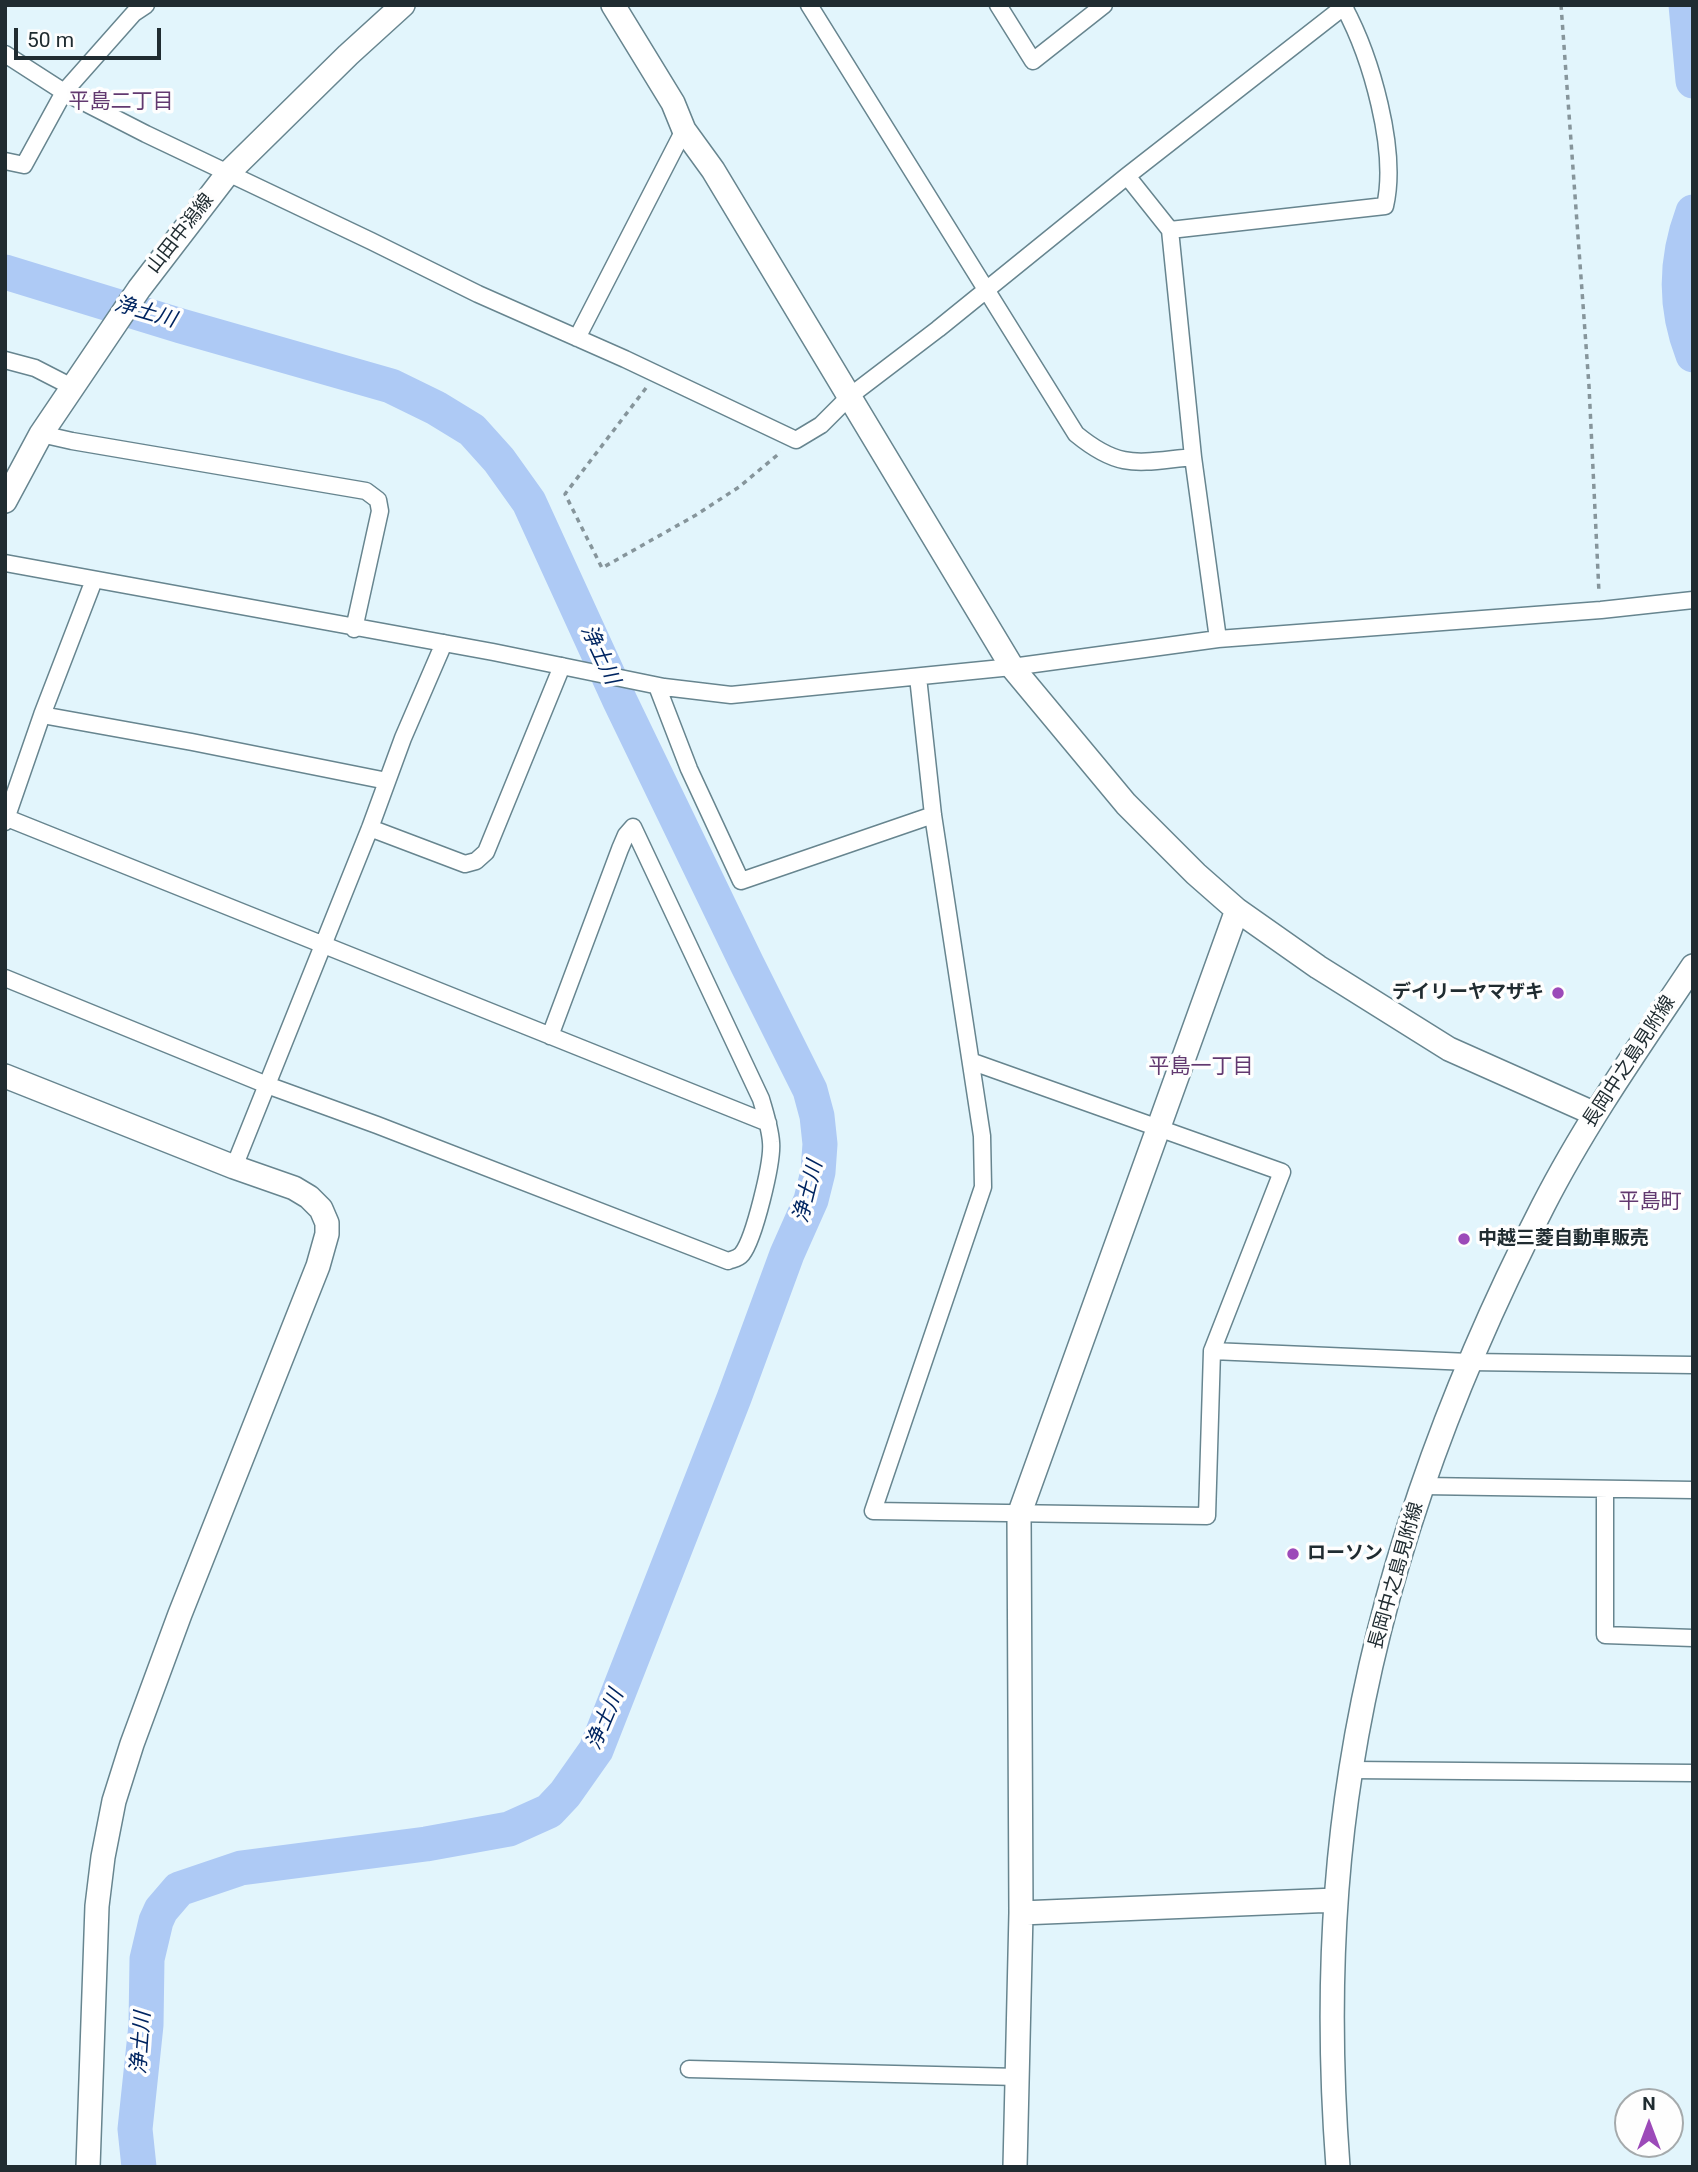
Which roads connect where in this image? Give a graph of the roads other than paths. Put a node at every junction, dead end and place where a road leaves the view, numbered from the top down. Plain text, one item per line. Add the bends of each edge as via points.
1 (403, 5) edge
2 (613, 5) edge
3 (809, 5) edge
4 (998, 5) edge
5 (1104, 5) edge
6 (1345, 6) edge
7 (135, 8) edge
8 (5, 54) edge
9 (64, 92) junction
10 (684, 130) junction
11 (5, 161) edge
12 (228, 173) junction
13 (1127, 176) junction
14 (1170, 230) junction
15 (986, 292) junction
16 (577, 338) junction
17 (5, 360) edge
18 (74, 388) junction
19 (849, 396) junction
20 (41, 434) junction
21 (1193, 457) junction
22 (5, 501) edge
23 (5, 563) edge
24 (94, 580) junction
25 (1693, 600) edge
26 (354, 629) junction
27 (1218, 639) junction
28 (444, 643) junction
29 (568, 667) junction
30 (1012, 667) junction
31 (918, 677) junction
32 (657, 686) junction
33 (42, 715) junction
34 (387, 781) junction
35 (933, 815) junction
36 (6, 820) edge
37 (370, 828) junction
38 (1237, 910) junction
39 (321, 945) junction
40 (1693, 966) edge
41 (5, 978) edge
42 (550, 1036) junction
43 (973, 1062) junction
44 (5, 1076) edge
45 (267, 1085) junction
46 (1595, 1114) junction
47 (768, 1123) junction
48 (1160, 1127) junction
49 (234, 1167) junction
50 (1212, 1351) junction
51 (1469, 1362) junction
52 (1693, 1365) edge
53 (1423, 1486) junction
54 (1605, 1489) junction
55 (1693, 1490) edge
56 (1019, 1515) junction
57 (1693, 1638) edge
58 (1351, 1770) junction
59 (1693, 1773) edge
60 (1336, 1900) junction
61 (1021, 1913) junction
62 (688, 2069) dead end
63 (1018, 2077) junction
64 (88, 2167) edge
65 (1015, 2167) edge
66 (1338, 2167) edge

1 - 12 street, 山田中潟線
2 - 10 street via 673,103
3 - 15 street
4 - 5 street via 1033,61
6 - 13 street
6 - 14 street via 1368,60 1382,116 1389,187 1385,206
7 - 9 street
8 - 9 street
9 - 11 street via 24,165
9 - 12 street
10 - 16 street
10 - 19 street via 713,170
12 - 16 street
12 - 18 street, 山田中潟線 via 139,289
13 - 14 street
13 - 15 street
14 - 21 street
15 - 19 street
15 - 21 street via 1076,434 1090,446 1120,461
16 - 19 street via 796,440 821,425
17 - 18 street via 35,368
18 - 20 street, 山田中潟線
19 - 30 street
20 - 22 street, 山田中潟線
20 - 26 street via 366,491 378,500 380,511
21 - 27 street
23 - 24 street
24 - 26 street
24 - 33 street
25 - 27 street
26 - 28 street
27 - 30 street
28 - 29 street
28 - 34 street
29 - 32 street
29 - 37 street via 486,852 476,861 465,864
30 - 31 street
30 - 38 street via 1126,804
31 - 32 street via 731,695
31 - 35 street
32 - 35 street via 741,881
33 - 34 street
33 - 36 street
34 - 37 street
35 - 43 street
36 - 39 street
37 - 39 street
38 - 46 street via 1449,1049
38 - 48 street
39 - 42 street
39 - 45 street
40 - 46 street, 長岡中之島見附線
41 - 45 street
42 - 47 street
42 - 47 street via 620,849 633,827 761,1099
43 - 48 street
43 - 56 street via 983,1187 873,1511
44 - 49 street
45 - 47 street via 728,1262 740,1257 747,1246 757,1213 772,1145
45 - 49 street
46 - 51 street, 長岡中之島見附線 via 1543,1205
48 - 50 street via 1282,1172
48 - 56 street
49 - 64 street via 309,1197 321,1209 327,1234 180,1614 114,1801 97,1906
50 - 51 street
50 - 56 street via 1207,1516
51 - 52 street
51 - 53 street, 長岡中之島見附線
53 - 54 street
53 - 58 street, 長岡中之島見附線 via 1378,1633
54 - 55 street
54 - 57 street via 1605,1635
56 - 61 street
58 - 59 street
58 - 60 street, 長岡中之島見附線
60 - 61 street
60 - 66 street, 長岡中之島見附線 via 1332,2032
61 - 63 street
62 - 63 street
63 - 65 street

